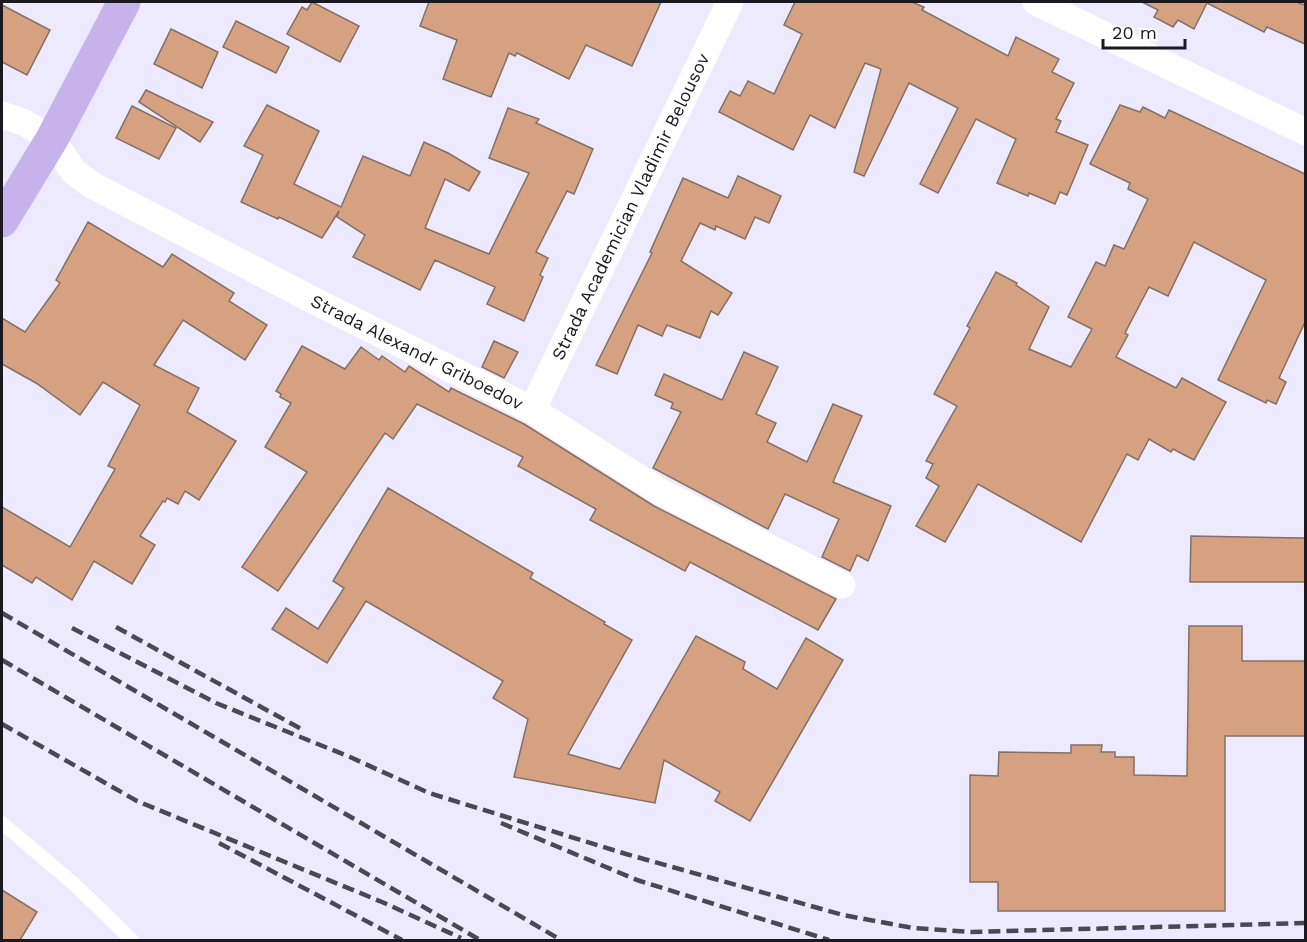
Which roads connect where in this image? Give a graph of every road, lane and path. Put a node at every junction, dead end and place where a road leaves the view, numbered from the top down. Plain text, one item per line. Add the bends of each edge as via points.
1 (124, 2) edge
2 (730, 2) edge
3 (1036, 2) edge
4 (2, 115) edge
5 (1305, 132) edge
6 (52, 139) junction
7 (2, 221) edge
8 (531, 410) junction
9 (842, 585) dead end
10 (2, 823) edge
11 (132, 940) edge

1 - 6 main road
2 - 8 street, Strada Academician Vladimir Belousov
3 - 5 street
4 - 6 street, Strada Alexandr Griboedov
6 - 7 main road
6 - 8 street, Strada Alexandr Griboedov via 74,172 92,184
8 - 9 street, Strada Alexandr Griboedov via 661,492
10 - 11 lane via 75,884

